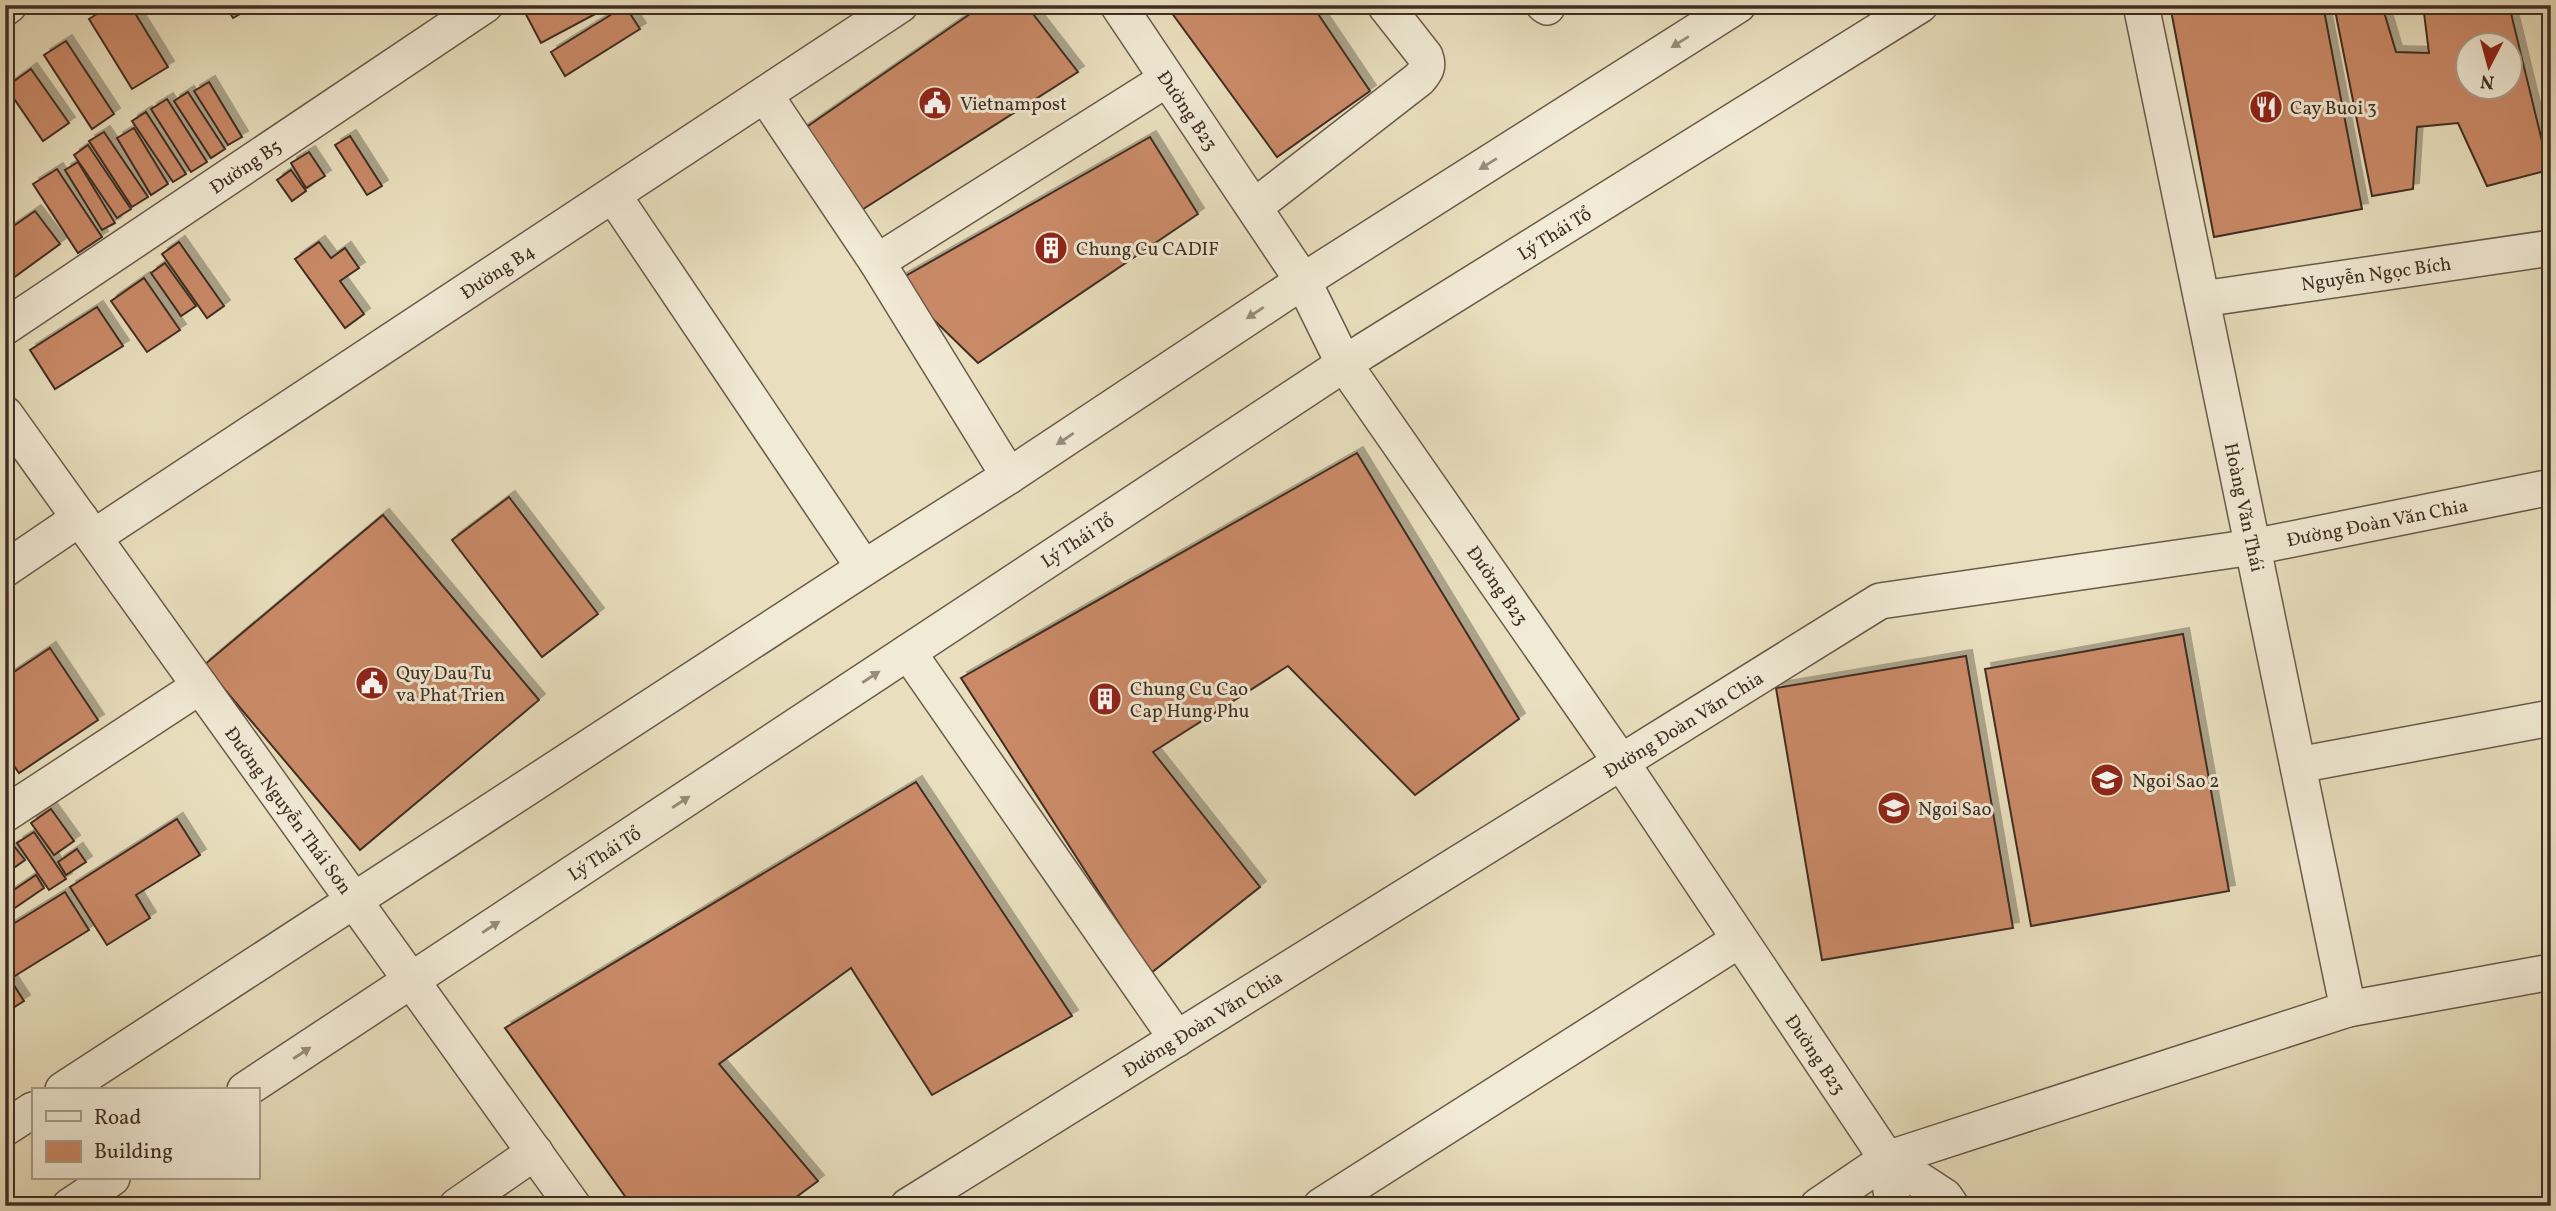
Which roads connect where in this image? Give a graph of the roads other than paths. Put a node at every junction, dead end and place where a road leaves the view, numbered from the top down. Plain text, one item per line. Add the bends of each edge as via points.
1 (485, 5) edge
2 (900, 5) edge
3 (1118, 5) edge
4 (1386, 5) edge
5 (1738, 5) edge
6 (1920, 5) edge
7 (2141, 5) edge
8 (1167, 79) junction
9 (765, 94) junction
10 (613, 194) junction
11 (1254, 208) junction
12 (2551, 248) edge
13 (877, 262) junction
14 (1303, 281) junction
15 (2202, 299) junction
16 (5, 327) edge
17 (1344, 364) junction
18 (5, 414) edge
19 (1009, 476) junction
20 (2551, 487) edge
21 (87, 528) junction
22 (2253, 547) junction
23 (864, 568) junction
24 (5, 569) edge
25 (908, 652) junction
26 (200, 686) junction
27 (2551, 718) edge
28 (1621, 762) junction
29 (2298, 765) junction
30 (5, 814) edge
31 (354, 900) junction
32 (1739, 940) junction
33 (2551, 972) edge
34 (411, 980) junction
35 (2348, 1009) junction
36 (1177, 1039) junction
37 (66, 1088) edge
38 (248, 1088) edge
39 (32, 1111) edge
40 (5, 1128) edge
41 (535, 1152) junction
42 (1887, 1159) junction
43 (109, 1180) edge
44 (70, 1206) edge
45 (457, 1206) edge
46 (573, 1206) edge
47 (908, 1206) edge
48 (1321, 1206) edge
49 (1818, 1206) edge
50 (1893, 1206) edge
51 (1951, 1206) edge

1 - 16 street, Đường B5
2 - 9 street, Đường B4
3 - 8 street, Đường B23
4 - 11 street via 1425,56 1426,71
5 -> 14 street
6 - 17 street, Lý Thái Tổ
7 - 15 street, Hoàng Văn Thái
8 - 11 street, Đường B23
8 - 13 street
9 - 10 street, Đường B4
9 - 13 street
10 - 21 street, Đường B4
10 - 23 street
11 - 14 street, Đường B23
12 - 15 street, Nguyễn Ngọc Bích
13 - 19 street
14 - 17 street, Đường B23
14 -> 19 street
15 - 22 street, Hoàng Văn Thái
17 - 25 street, Lý Thái Tổ
17 - 28 street, Đường B23
18 - 21 street, Đường Nguyễn Thái Sơn
19 - 23 street
20 - 22 street, Đường Đoàn Văn Chia
21 - 24 street, Đường B4
21 - 26 street, Đường Nguyễn Thái Sơn
22 - 28 street, Đường Đoàn Văn Chia via 1880,601
22 - 29 street, Hoàng Văn Thái
23 - 31 street
34 -> 25 street, Lý Thái Tổ
25 - 36 street
26 - 30 street
26 - 31 street, Đường Nguyễn Thái Sơn
27 - 29 street
28 - 32 street, Đường B23
28 - 36 street, Đường Đoàn Văn Chia
29 - 35 street, Hoàng Văn Thái
31 - 34 street, Đường Nguyễn Thái Sơn
31 - 37 street
32 - 42 street, Đường B23
32 - 48 street
33 - 35 street
38 -> 34 street, Lý Thái Tổ
34 - 41 street, Đường Nguyễn Thái Sơn
35 - 42 street
36 - 47 street, Đường Đoàn Văn Chia
39 - 40 street
41 - 45 street
41 - 46 street, Đường Nguyễn Thái Sơn
42 - 49 street
42 - 50 street
42 - 51 street
43 - 44 street

